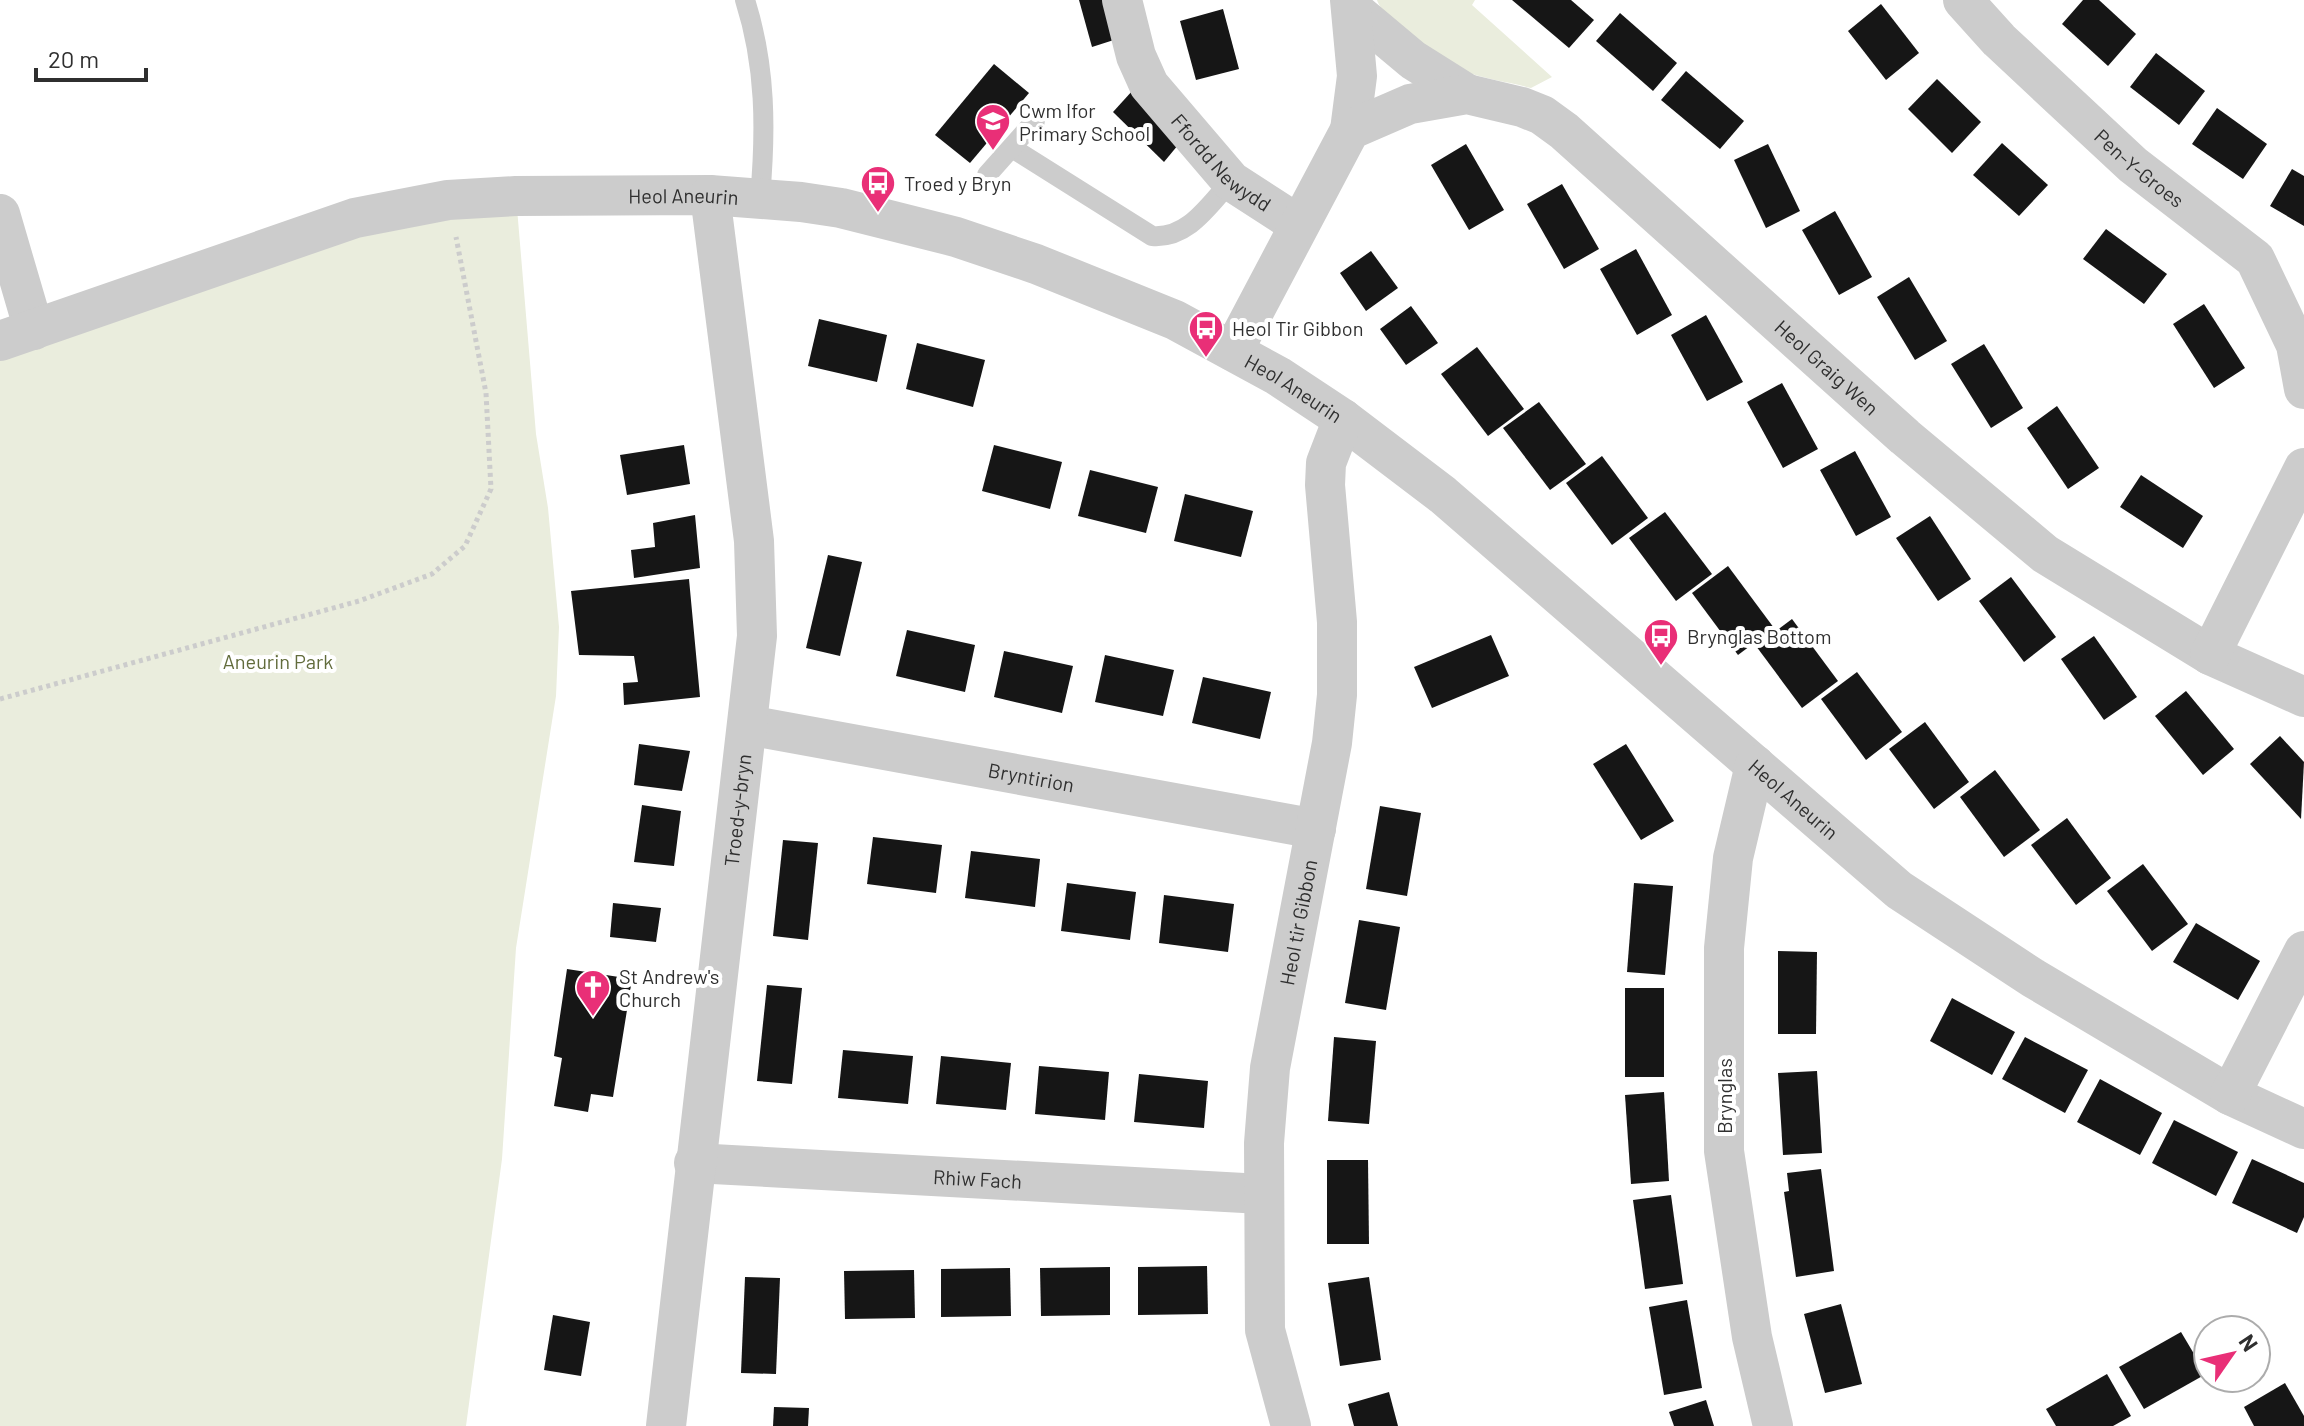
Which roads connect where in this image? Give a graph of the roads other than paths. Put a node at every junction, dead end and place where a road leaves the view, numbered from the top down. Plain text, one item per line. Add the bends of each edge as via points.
1 (745, 0) edge
2 (1122, 0) edge
3 (1963, 0) edge
4 (1351, 4) edge
5 (1467, 94) junction
6 (1035, 121) dead end
7 (1350, 130) junction
8 (1012, 148) junction
9 (987, 175) dead end
10 (1231, 181) junction
11 (710, 195) junction
12 (760, 198) junction
13 (0, 214) edge
14 (1299, 225) junction
15 (17, 336) edge
16 (2300, 348) edge
17 (1233, 351) junction
18 (2304, 389) edge
19 (1343, 419) junction
20 (2304, 468) edge
21 (2210, 655) junction
22 (2304, 697) edge
23 (748, 725) junction
24 (1755, 765) junction
25 (1316, 829) junction
26 (2304, 951) edge
27 (2230, 1095) junction
28 (2304, 1129) edge
29 (694, 1163) junction
30 (1262, 1194) junction
31 (666, 1426) edge
32 (1291, 1426) edge
33 (1773, 1426) edge

1 - 12 lane via 764,85
2 - 10 street, Ffordd Newydd via 1149,85
3 - 16 street, Pen-Y-Groes via 2133,165 2255,259
4 - 5 street via 1413,60
4 - 7 street via 1357,76
5 - 7 street, Heol Graig Wen via 1410,104
5 - 21 street, Heol Graig Wen via 1522,107 1564,131 1905,437 2045,554
6 - 8 lane
7 - 14 street
8 - 9 lane
8 - 10 lane via 1152,236 1185,228
10 - 14 street, Ffordd Newydd
11 - 12 street, Heol Aneurin
11 - 15 street, Heol Aneurin via 448,200 355,218
11 - 23 street, Troed-y-bryn via 754,541 757,636
12 - 17 street, Heol Aneurin via 841,208 956,237 1132,300
13 - 15 street
14 - 17 street
16 - 18 street, Pen-Y-Groes
17 - 19 street, Heol Aneurin
19 - 24 street, Heol Aneurin via 1443,495
19 - 25 street, Heol tir Gibbon via 1326,463 1339,659 1332,743
20 - 21 street
21 - 22 street, Heol Graig Wen
23 - 25 street, Bryntirion
23 - 29 street, Troed-y-bryn
24 - 27 street, Heol Aneurin via 1899,890 2033,978
24 - 33 street, Brynglas via 1733,858 1724,948 1724,1151 1752,1337
25 - 30 street, Heol tir Gibbon via 1270,1068
26 - 27 street
27 - 28 street, Heol Aneurin
29 - 30 street, Rhiw Fach
29 - 31 street, Troed-y-bryn
30 - 32 street, Heol tir Gibbon via 1265,1330

